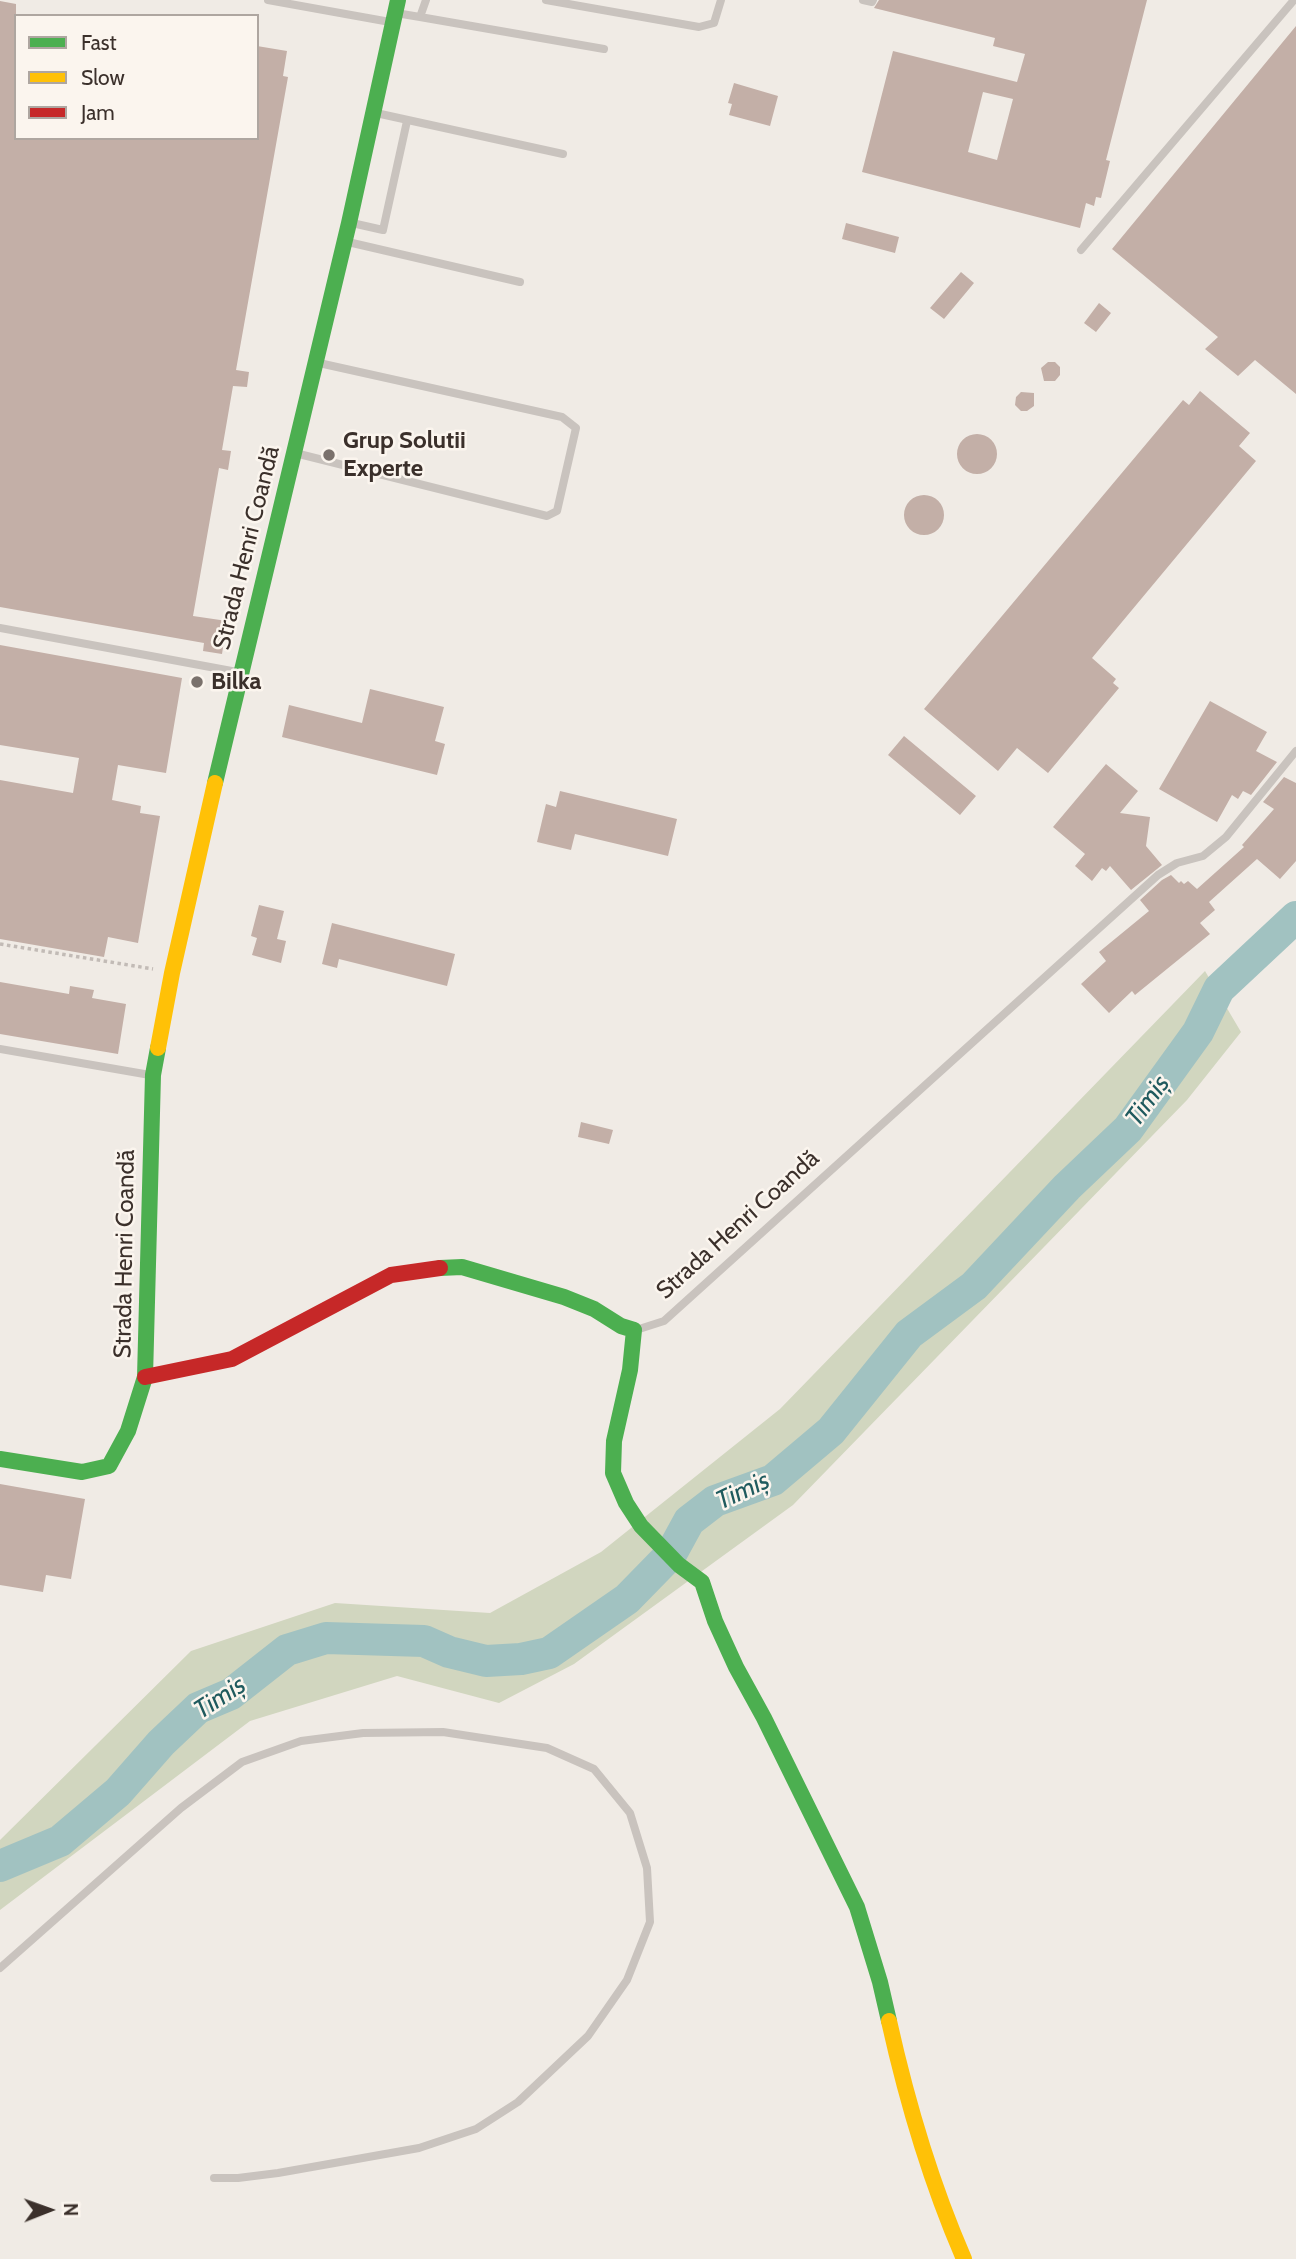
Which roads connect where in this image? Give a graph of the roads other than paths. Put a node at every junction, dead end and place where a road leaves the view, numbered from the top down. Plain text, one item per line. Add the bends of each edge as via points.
1 (268, 0) edge
2 (426, 0) edge
3 (546, 0) edge
4 (721, 0) edge
5 (863, 0) edge
6 (873, 0) edge
7 (1294, 0) edge
8 (395, 12) edge
9 (420, 17) junction
10 (604, 50) dead end
11 (373, 112) junction
12 (407, 121) junction
13 (564, 154) dead end
14 (349, 223) junction
15 (345, 241) junction
16 (1081, 250) dead end
17 (520, 282) dead end
18 (315, 362) junction
19 (295, 453) junction
20 (0, 628) edge
21 (240, 672) junction
22 (1296, 751) edge
23 (0, 1049) edge
24 (153, 1075) junction
25 (634, 1330) junction
26 (145, 1377) junction
27 (0, 1459) edge
28 (0, 1968) edge
29 (214, 2178) dead end
30 (964, 2259) edge

1 - 8 lane
2 - 9 lane
3 - 4 lane via 699,27 713,23
5 - 6 lane
7 - 16 lane
8 - 9 lane
8 - 11 street, Strada Henri Coandă
9 - 10 lane
11 - 12 lane
11 - 14 street, Strada Henri Coandă
12 - 13 lane
12 - 14 lane via 383,230
14 - 15 street, Strada Henri Coandă
15 - 17 lane
15 - 18 street, Strada Henri Coandă
18 - 19 street, Strada Henri Coandă
18 - 19 lane via 562,417 576,428 557,511 547,516
19 - 21 street, Strada Henri Coandă
20 - 21 lane
21 - 24 street, Strada Henri Coandă
22 - 25 lane, Strada Henri Coandă via 1226,837 1203,856 1177,863 1158,875 664,1321
23 - 24 lane
24 - 26 street, Strada Henri Coandă
25 - 26 street, Strada Henri Coandă via 584,1305 475,1270 430,1269 391,1275 232,1359
25 - 30 street via 614,1441 613,1473 641,1526 702,1582 736,1667 857,1907 925,2153
26 - 27 street via 128,1431 109,1466 82,1472
28 - 29 lane via 181,1808 242,1762 301,1741 363,1733 443,1732 547,1748 594,1769 631,1813 647,1868 650,1922 627,1980 588,2036 518,2102 477,2129 419,2148 278,2173

